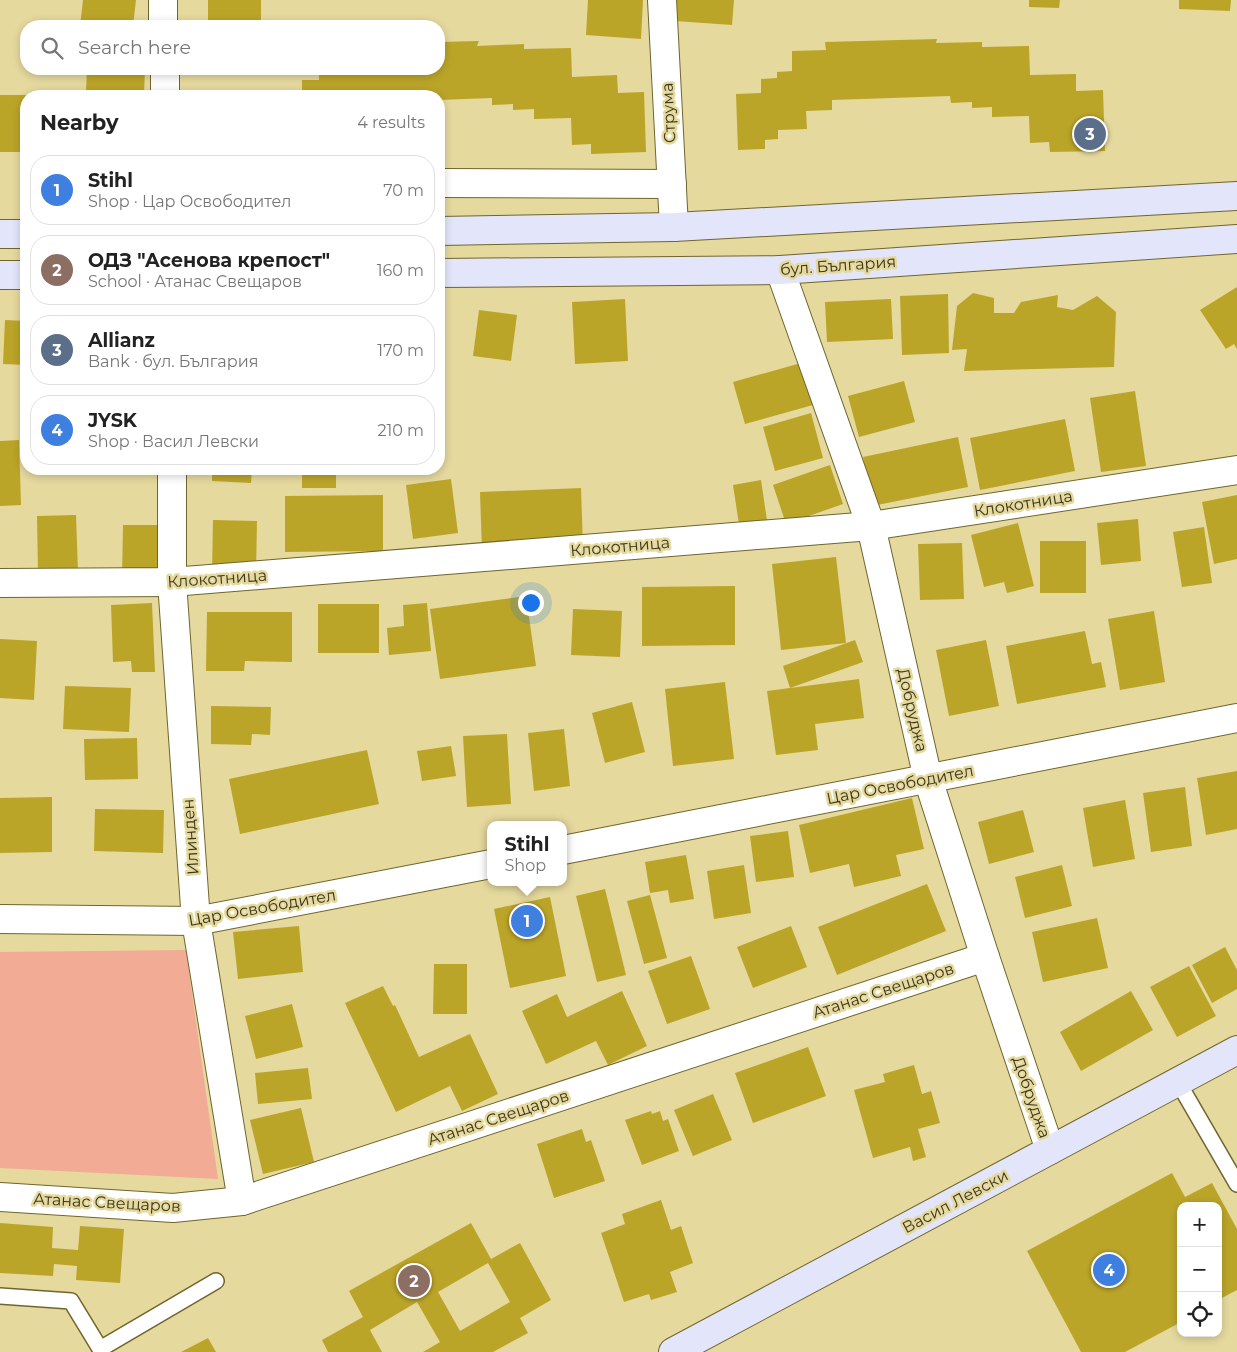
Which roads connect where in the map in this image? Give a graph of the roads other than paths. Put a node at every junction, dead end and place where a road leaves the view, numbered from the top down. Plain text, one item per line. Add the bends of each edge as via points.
1 (163, 0) edge
2 (662, 0) edge
3 (163, 20) edge
4 (165, 75) edge
5 (165, 90) edge
6 (445, 184) edge
7 (672, 184) junction
8 (1237, 196) edge
9 (674, 227) junction
10 (445, 231) edge
11 (0, 234) edge
12 (20, 234) edge
13 (1237, 239) edge
14 (780, 270) junction
15 (445, 273) edge
16 (0, 275) edge
17 (20, 275) edge
18 (1237, 470) edge
19 (172, 475) edge
20 (870, 526) junction
21 (172, 582) junction
22 (0, 583) edge
23 (1237, 718) edge
24 (928, 779) junction
25 (567, 849) edge
26 (487, 865) edge
27 (0, 919) edge
28 (196, 922) junction
29 (986, 957) junction
30 (1237, 1050) edge
31 (1178, 1082) junction
32 (1050, 1150) junction
33 (1237, 1184) edge
34 (0, 1197) edge
35 (242, 1201) junction
36 (216, 1281) dead end
37 (0, 1296) edge
38 (101, 1350) edge
39 (673, 1352) edge

1 - 3 street
2 - 7 street, Струма
4 - 5 street
6 - 7 street
7 - 9 street, Струма
8 - 9 main road
9 - 10 main road
11 - 12 main road
13 - 14 main road, бул. България
14 - 15 main road, бул. България
14 - 20 street, Добруджа
16 - 17 main road
18 - 20 street, Клокотница
19 - 21 street, Илинден
20 - 21 street, Клокотница
20 - 24 street, Добруджа
21 - 22 street, Клокотница
21 - 28 street, Илинден
23 - 24 street, Цар Освободител
24 - 25 street, Цар Освободител
24 - 29 street, Добруджа
26 - 28 street, Цар Освободител
27 - 28 street, Цар Освободител
28 - 35 street, Илинден
29 - 32 street, Добруджа
29 - 35 street, Атанас Свещаров
30 - 31 main road, Васил Левски
31 - 32 main road, Васил Левски
31 - 33 lane
32 - 39 main road, Васил Левски
34 - 35 street, Атанас Свещаров via 173,1208
36 - 38 lane
37 - 38 lane via 71,1300

